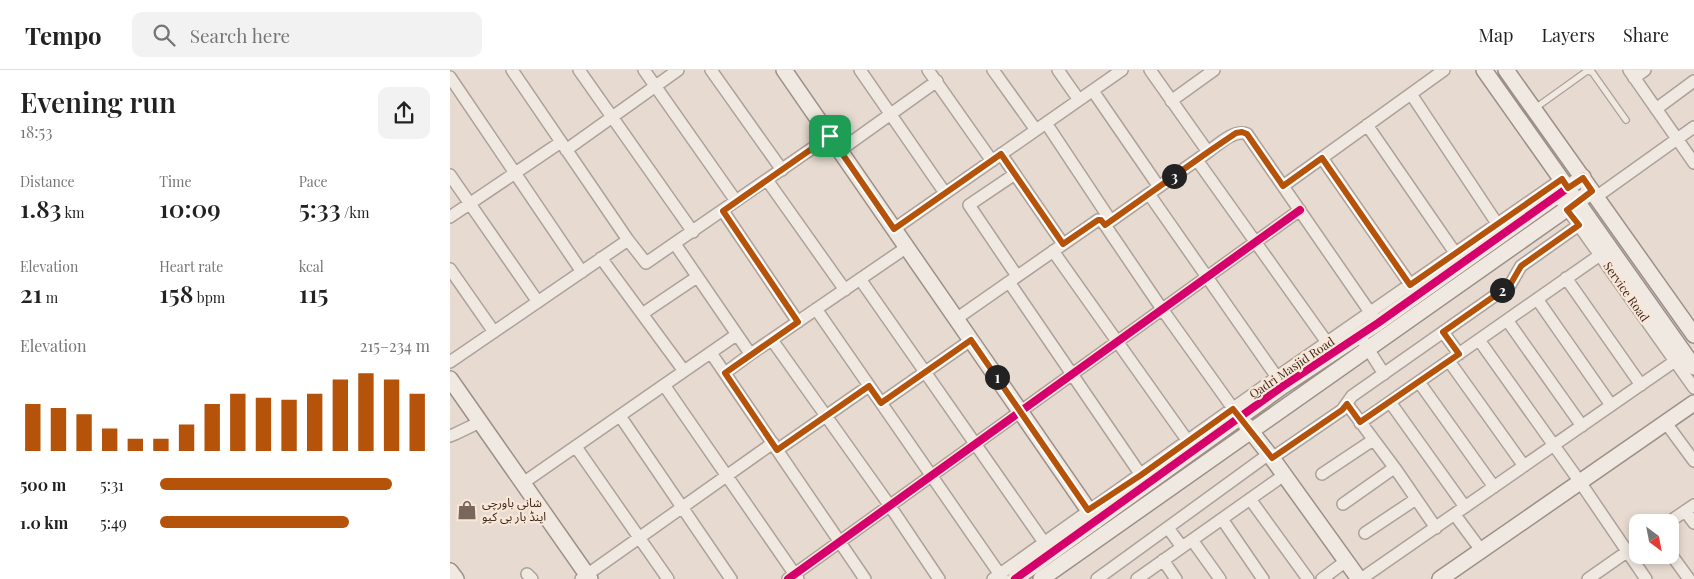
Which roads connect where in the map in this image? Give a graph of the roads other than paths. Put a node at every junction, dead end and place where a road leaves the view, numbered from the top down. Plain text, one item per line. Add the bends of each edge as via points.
1 (512, 70) edge
2 (579, 70) edge
3 (644, 70) edge
4 (678, 70) edge
5 (712, 70) edge
6 (784, 70) edge
7 (860, 70) edge
8 (993, 70) edge
9 (1058, 70) edge
10 (1122, 70) edge
11 (1150, 70) edge
12 (1214, 70) edge
13 (1444, 70) edge
14 (1484, 70) edge
15 (1506, 70) edge
16 (1645, 70) edge
17 (933, 74) edge
18 (1631, 74) edge
19 (450, 78) edge
20 (1694, 82) edge
21 (655, 86) junction
22 (1093, 91) junction
23 (1411, 94) junction
24 (1078, 100) junction
25 (1171, 101) junction
26 (1534, 109) junction
27 (1656, 109) junction
28 (891, 114) junction
29 (612, 117) junction
30 (1626, 120) dead end
31 (1046, 123) junction
32 (1367, 125) junction
33 (1694, 127) edge
34 (1036, 130) junction
35 (830, 136) junction
36 (1677, 140) junction
37 (563, 146) junction
38 (839, 151) junction
39 (1208, 152) junction
40 (996, 158) junction
41 (1322, 158) junction
42 (1197, 160) junction
43 (1694, 164) edge
44 (782, 170) junction
45 (515, 173) junction
46 (1015, 174) junction
47 (450, 175) edge
48 (1583, 178) junction
49 (767, 180) junction
50 (1283, 186) junction
51 (1159, 187) junction
52 (1563, 188) junction
53 (945, 193) junction
54 (1149, 194) junction
55 (1594, 194) junction
56 (736, 201) junction
57 (470, 204) junction
58 (1573, 206) junction
59 (1300, 210) junction
60 (723, 211) junction
61 (450, 216) edge
62 (1108, 223) junction
63 (1579, 225) junction
64 (1501, 228) junction
65 (894, 229) junction
66 (693, 232) junction
67 (628, 240) junction
68 (1256, 242) junction
69 (675, 244) junction
70 (1063, 244) junction
71 (906, 247) junction
72 (1053, 251) junction
73 (1600, 255) junction
74 (601, 258) junction
75 (1459, 258) junction
76 (450, 269) edge
77 (582, 272) junction
78 (697, 277) junction
79 (1207, 277) junction
80 (1566, 278) junction
81 (860, 279) junction
82 (1013, 279) junction
83 (844, 290) junction
84 (1414, 290) junction
85 (1537, 299) junction
86 (538, 302) junction
87 (816, 309) junction
88 (1162, 310) junction
89 (642, 314) junction
90 (1375, 318) junction
91 (956, 319) junction
92 (1507, 320) junction
93 (798, 322) junction
94 (494, 332) junction
95 (1443, 332) junction
96 (736, 335) junction
97 (1694, 335) edge
98 (1360, 336) junction
99 (772, 340) junction
100 (971, 340) junction
101 (1479, 340) junction
102 (1117, 342) junction
103 (1331, 348) junction
104 (1368, 350) junction
105 (711, 352) junction
106 (752, 353) junction
107 (1459, 354) junction
108 (1449, 361) junction
109 (1675, 361) junction
110 (450, 362) edge
111 (1694, 367) edge
112 (684, 371) junction
113 (925, 372) junction
114 (725, 373) junction
115 (1072, 374) junction
116 (1384, 374) junction
117 (450, 380) edge
118 (1280, 382) junction
119 (1419, 382) junction
120 (664, 385) junction
121 (1640, 385) junction
122 (869, 386) junction
123 (1694, 388) edge
124 (1390, 402) junction
125 (881, 403) junction
126 (1347, 404) junction
127 (1694, 404) edge
128 (1611, 405) junction
129 (1021, 412) junction
130 (1236, 413) junction
131 (620, 416) junction
132 (826, 416) junction
133 (480, 422) junction
134 (1360, 422) junction
135 (1666, 423) junction
136 (1582, 426) junction
137 (1251, 432) junction
138 (450, 436) edge
139 (1374, 440) junction
140 (976, 444) junction
141 (1554, 445) junction
142 (1191, 446) junction
143 (576, 447) junction
144 (775, 447) junction
145 (1271, 456) junction
146 (1694, 461) edge
147 (1524, 466) junction
148 (1394, 468) junction
149 (1322, 474) dead end
150 (1284, 475) junction
151 (727, 476) junction
152 (932, 476) junction
153 (1144, 480) junction
154 (1580, 482) junction
155 (523, 483) junction
156 (1494, 487) junction
157 (1250, 499) junction
158 (1416, 499) junction
159 (1343, 504) dead end
160 (890, 506) junction
161 (1465, 507) junction
162 (682, 508) junction
163 (1690, 508) edge
164 (1454, 515) junction
165 (1679, 515) edge
166 (1092, 516) junction
167 (1222, 519) junction
168 (1694, 523) edge
169 (1168, 528) junction
170 (1436, 528) junction
171 (1365, 533) dead end
172 (640, 538) junction
173 (1192, 540) junction
174 (840, 542) junction
175 (1048, 547) junction
176 (1182, 547) junction
177 (1481, 550) junction
178 (1627, 552) junction
179 (1163, 560) junction
180 (1346, 561) junction
181 (1678, 564) edge
182 (450, 571) edge
183 (1025, 576) edge
184 (794, 577) edge
185 (999, 577) edge
186 (1595, 577) edge
187 (586, 578) edge
188 (456, 579) edge
189 (668, 579) edge
190 (731, 579) edge
191 (865, 579) edge
192 (939, 579) edge
193 (1041, 579) edge
194 (1097, 579) edge
195 (1137, 579) edge
196 (1176, 579) edge
197 (1220, 579) edge
198 (1263, 579) edge
199 (1308, 579) edge
200 (1322, 579) edge
201 (1360, 579) edge
202 (1440, 579) edge
203 (1646, 579) edge
204 (1689, 579) edge

1 - 37 street
2 - 29 street
3 - 21 street
4 - 21 street
5 - 44 street
6 - 35 street
7 - 28 street
8 - 34 street
9 - 24 street
10 - 22 street
11 - 25 street
12 - 25 street
13 - 23 street
14 - 52 street
15 - 26 street
16 - 18 street
17 - 28 street
17 - 40 street
18 - 27 street
19 - 45 street
20 - 27 street
21 - 29 street
21 - 56 street
22 - 24 street
22 - 51 street
23 - 32 street
23 - 64 street
24 - 31 street
25 - 39 street
26 - 30 lane via 1589,71
26 - 48 street
27 - 36 street
28 - 38 street
28 - 53 street
29 - 37 street
29 - 66 street
31 - 34 street
31 - 62 street
32 - 41 street
32 - 75 street
33 - 36 street
34 - 40 street
35 - 38 street
35 - 44 street
36 - 43 street
36 - 55 street
37 - 45 street
37 - 67 street
38 - 65 street
39 - 42 street
39 - 50 street via 1236,133 1247,134
40 - 46 street
40 - 53 street
41 - 50 street
41 - 84 street
42 - 51 street
42 - 68 street
44 - 49 street
45 - 57 street
45 - 77 street
46 - 70 street
46 - 82 street via 969,205
47 - 57 street
48 - 52 street, Qadri Masjid Road
48 - 55 street
49 - 56 street
49 - 83 street
50 - 59 street
51 - 54 street
52 - 58 street
52 - 64 street, Qadri Masjid Road
53 - 65 street
54 - 62 street
54 - 79 street
55 - 58 street
55 - 97 street
56 - 60 street
57 - 61 street
57 - 86 street
58 - 63 street, Service Road
58 - 104 street
58 - 111 street
59 - 68 street
59 - 90 street
60 - 66 street
60 - 93 street
62 - 70 street via 1098,220
62 - 88 street
63 - 73 street, Service Road
63 - 95 street via 1521,266 1510,285
64 - 75 street, Qadri Masjid Road
65 - 71 street
66 - 69 street
67 - 69 street via 646,263
67 - 74 street
68 - 79 street
68 - 103 street
69 - 78 street
70 - 72 street
71 - 81 street
71 - 91 street
72 - 82 street
72 - 102 street
73 - 80 street
73 - 109 street, Service Road
74 - 77 street
74 - 89 street
75 - 84 street, Qadri Masjid Road
76 - 94 street
77 - 86 street
78 - 89 street
78 - 96 street
79 - 88 street
79 - 118 street
80 - 85 street
80 - 121 street
81 - 83 street
81 - 113 street
82 - 91 street
82 - 115 street
83 - 87 street
84 - 90 street, Qadri Masjid Road
85 - 92 street
85 - 128 street
86 - 94 street
87 - 93 street
87 - 122 street
88 - 102 street
88 - 130 street
89 - 112 street
90 - 98 street, Qadri Masjid Road
90 - 103 street
91 - 100 street
92 - 101 street
92 - 136 street
93 - 99 street
94 - 110 street
95 - 107 street
95 - 116 street
96 - 105 street
96 - 106 street
98 - 103 street, Qadri Masjid Road
98 - 104 street
99 - 106 street
99 - 132 street
100 - 113 street
100 - 129 street
101 - 107 street
101 - 141 street
102 - 115 street
102 - 142 street
103 - 118 street, Qadri Masjid Road
104 - 116 street
104 - 137 street
105 - 112 street
105 - 114 street
106 - 114 street
107 - 108 street
108 - 119 street
108 - 147 street
109 - 121 street
109 - 123 street, Service Road
112 - 120 street
113 - 125 street
113 - 140 street
114 - 144 street
115 - 129 street
115 - 153 street
116 - 126 street via 1352,396
117 - 133 street
118 - 130 street, Qadri Masjid Road
119 - 124 street
119 - 156 street
120 - 131 street
120 - 151 street
121 - 128 street
122 - 125 street
122 - 132 street
124 - 134 street
124 - 161 street
125 - 152 street
126 - 134 street
126 - 145 street
127 - 135 street
128 - 136 street
129 - 140 street
129 - 166 street
130 - 137 street
130 - 142 street, Qadri Masjid Road
131 - 143 street
131 - 162 street
132 - 144 street
132 - 160 street
133 - 138 street
133 - 155 street
134 - 139 street
135 - 146 street
135 - 154 street
136 - 141 street
137 - 145 street
137 - 193 street
139 - 148 street
139 - 149 street
140 - 152 street
140 - 175 street
141 - 147 street
141 - 154 street
142 - 153 street, Qadri Masjid Road
143 - 155 street
143 - 172 street
144 - 151 street
144 - 174 street
145 - 150 street
145 - 169 street
147 - 156 street
148 - 158 street
148 - 159 street
150 - 157 street
150 - 180 street
151 - 162 street
151 - 184 street
152 - 160 street
152 - 185 street
153 - 166 street, Qadri Masjid Road
154 - 177 street
154 - 178 street
155 - 187 street
156 - 161 street
157 - 167 street
157 - 199 street
158 - 170 street
158 - 171 street
160 - 174 street
160 - 192 street
161 - 164 street
162 - 172 street
162 - 190 street
163 - 165 street
163 - 168 street
164 - 170 street
164 - 177 street
166 - 175 street, Qadri Masjid Road
167 - 173 street
167 - 198 street
169 - 176 street
169 - 194 street
170 - 201 street
172 - 187 street
172 - 189 street
173 - 176 street
173 - 197 street
174 - 184 street
174 - 191 street
175 - 183 street, Qadri Masjid Road
175 - 185 street
176 - 179 street
177 - 202 street
178 - 186 street
178 - 203 street
179 - 195 street
179 - 196 street
180 - 200 street
180 - 201 street
181 - 204 street
182 - 188 street

